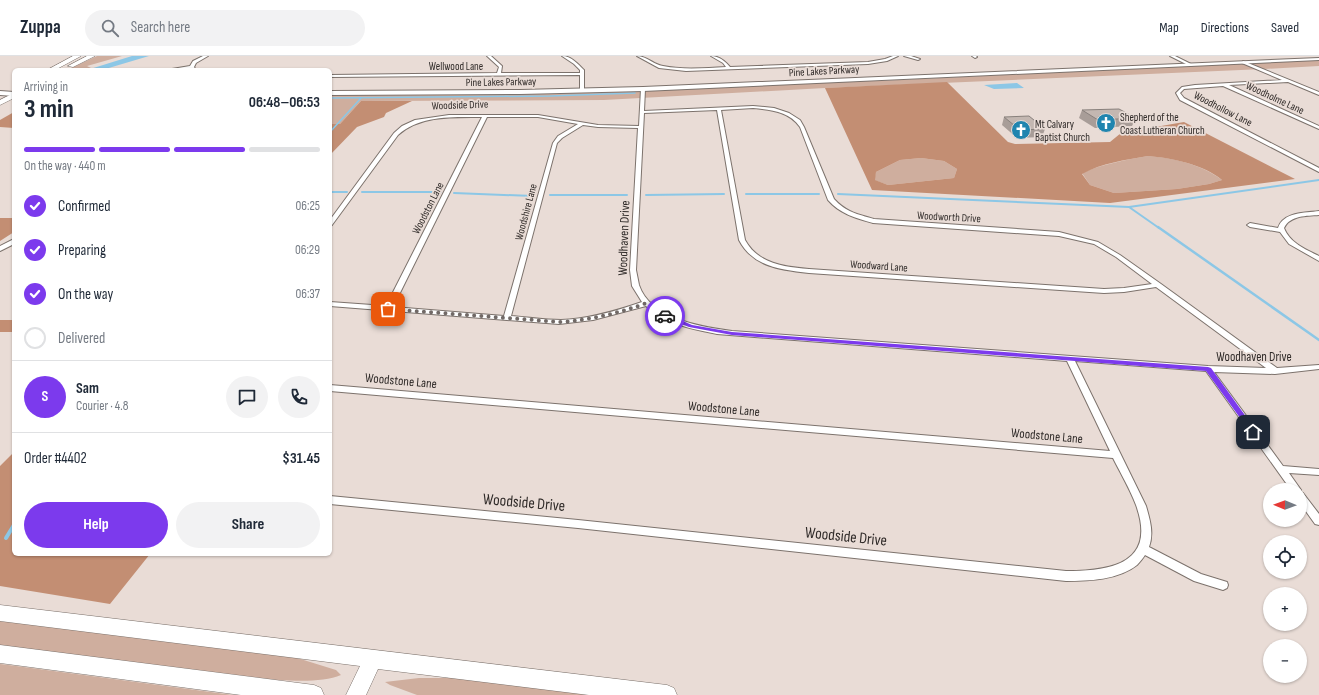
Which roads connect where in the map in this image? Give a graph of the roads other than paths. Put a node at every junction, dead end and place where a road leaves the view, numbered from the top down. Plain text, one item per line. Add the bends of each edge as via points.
1 (78, 56) edge
2 (92, 56) edge
3 (206, 56) edge
4 (489, 56) edge
5 (564, 56) edge
6 (639, 56) edge
7 (713, 56) edge
8 (896, 56) edge
9 (906, 56) edge
10 (1172, 56) edge
11 (918, 59) dead end
12 (1319, 59) edge
13 (1242, 62) junction
14 (1192, 65) junction
15 (54, 68) edge
16 (68, 68) edge
17 (193, 68) edge
18 (729, 69) junction
19 (583, 74) junction
20 (499, 75) junction
21 (332, 76) edge
22 (1288, 81) junction
23 (1224, 85) junction
24 (12, 89) edge
25 (643, 89) junction
26 (582, 91) junction
27 (332, 92) edge
28 (1, 94) edge
29 (12, 94) edge
30 (1319, 94) edge
31 (12, 95) edge
32 (0, 103) edge
33 (719, 109) junction
34 (642, 112) junction
35 (486, 116) junction
36 (581, 124) junction
37 (641, 127) junction
38 (1319, 128) edge
39 (1319, 170) edge
40 (1319, 213) edge
41 (332, 221) edge
42 (1250, 225) dead end
43 (1282, 231) junction
44 (12, 241) edge
45 (0, 248) edge
46 (1319, 259) edge
47 (1159, 285) junction
48 (647, 303) junction
49 (332, 304) edge
50 (388, 309) junction
51 (507, 318) junction
52 (1070, 359) junction
53 (1319, 367) edge
54 (1208, 369) junction
55 (1275, 371) junction
56 (332, 388) edge
57 (1116, 455) junction
58 (1280, 469) junction
59 (1319, 472) edge
60 (1291, 483) edge
61 (332, 500) edge
62 (1307, 505) edge
63 (1319, 521) edge
64 (1143, 549) junction
65 (1224, 585) dead end
66 (0, 613) edge
67 (0, 654) edge
68 (373, 659) junction
69 (314, 695) edge
70 (356, 695) edge
71 (667, 695) edge

1 - 15 main road
2 - 16 main road
3 - 17 street via 194,62
4 - 20 street via 500,65
5 - 19 street via 577,65
6 - 18 street via 660,67 672,69
7 - 18 street via 724,62
8 - 18 street via 868,63
9 - 11 street
10 - 14 street
12 - 13 street, Pine Lakes Parkway
13 - 14 street, Pine Lakes Parkway
13 - 22 street
14 - 25 street, Pine Lakes Parkway
19 - 20 street, Wellwood Lane
19 - 26 street
20 - 21 street, Wellwood Lane
22 - 23 street, Woodhollow Lane
22 - 30 street
23 - 38 street, Woodholme Lane
23 - 39 street, Woodhollow Lane via 1186,87 1178,93 1186,101
24 - 28 main road
25 - 26 street, Pine Lakes Parkway
25 - 34 street, Woodhaven Drive
26 - 27 street, Pine Lakes Parkway
28 - 29 street
31 - 32 main road
33 - 34 street, Woodworth Drive
33 - 47 street, Woodworth Drive via 767,108 795,118 802,127 831,200 852,215 884,223 1072,236 1108,249
33 - 47 street, Woodward Lane via 742,240 750,252 768,263 802,271 1104,291
34 - 37 street, Woodhaven Drive
35 - 36 street, Woodside Drive via 542,117
35 - 41 street, Woodside Drive via 432,118 401,128
35 - 50 street, Woodston Lane
36 - 37 street, Woodside Drive
36 - 51 street, Woodshire Lane via 559,138 554,145
37 - 48 street, Woodhaven Drive via 633,274 637,290
40 - 43 street via 1288,219 1282,224
42 - 43 street
43 - 46 street via 1295,244
44 - 45 street
47 - 55 street, Woodworth Drive
48 - 51 street via 582,320 552,322
48 - 52 street, Woodhaven Drive via 682,324 722,332
49 - 50 street
50 - 51 street
52 - 54 street, Woodhaven Drive
52 - 57 street
53 - 55 street, Woodhaven Drive
54 - 55 street, Woodhaven Drive
54 - 58 street
56 - 57 street, Woodstone Lane
57 - 64 street via 1144,515 1147,530
58 - 59 street
58 - 60 street
61 - 64 street, Woodside Drive via 1066,576 1098,575 1119,570 1133,561
62 - 63 street
64 - 65 street via 1198,578
66 - 68 main road
67 - 69 main road
68 - 70 main road
68 - 71 main road

